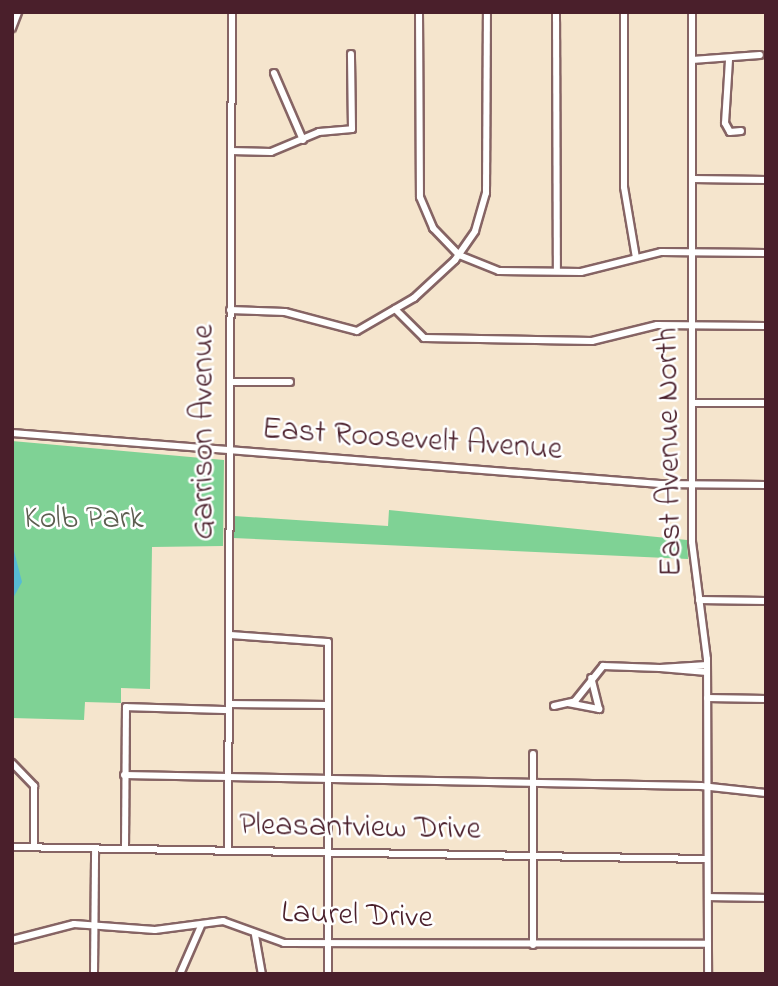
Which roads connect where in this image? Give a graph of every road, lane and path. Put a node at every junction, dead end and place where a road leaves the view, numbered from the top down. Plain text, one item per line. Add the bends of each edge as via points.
1 (18, 12) edge
2 (232, 12) edge
3 (419, 12) edge
4 (487, 12) edge
5 (556, 12) edge
6 (624, 12) edge
7 (692, 12) edge
8 (12, 28) edge
9 (351, 54) dead end
10 (760, 55) dead end
11 (692, 60) junction
12 (729, 60) junction
13 (274, 73) dead end
14 (741, 131) dead end
15 (303, 140) junction
16 (231, 151) junction
17 (693, 179) junction
18 (766, 180) edge
19 (692, 252) junction
20 (766, 253) edge
21 (459, 255) junction
22 (636, 258) junction
23 (557, 271) junction
24 (395, 309) junction
25 (230, 310) junction
26 (766, 326) edge
27 (693, 327) junction
28 (231, 382) junction
29 (290, 382) dead end
30 (693, 403) junction
31 (766, 403) edge
32 (12, 433) edge
33 (230, 452) junction
34 (692, 485) junction
35 (766, 485) edge
36 (699, 600) junction
37 (766, 601) edge
38 (230, 635) junction
39 (707, 668) junction
40 (591, 678) junction
41 (707, 698) junction
42 (766, 699) edge
43 (568, 703) junction
44 (328, 705) junction
45 (554, 706) dead end
46 (229, 707) junction
47 (533, 754) dead end
48 (12, 763) edge
49 (124, 775) junction
50 (228, 776) junction
51 (328, 779) junction
52 (533, 783) junction
53 (708, 788) junction
54 (766, 793) edge
55 (12, 847) edge
56 (34, 847) junction
57 (95, 848) junction
58 (125, 849) junction
59 (228, 851) junction
60 (328, 853) junction
61 (533, 857) junction
62 (707, 859) junction
63 (708, 897) junction
64 (766, 898) edge
65 (95, 925) junction
66 (201, 926) junction
67 (255, 934) junction
68 (12, 940) edge
69 (328, 944) junction
70 (708, 944) junction
71 (533, 945) junction
72 (94, 974) edge
73 (180, 974) edge
74 (262, 974) edge
75 (328, 974) edge
76 (708, 974) edge

1 - 8 street
2 - 16 street, Garrison Avenue
3 - 21 street via 420,197 433,228
4 - 21 street via 486,193
5 - 23 street
6 - 22 street via 624,187
7 - 11 street, East Avenue North
9 - 15 street via 352,130
10 - 12 street
11 - 12 street
11 - 17 street, East Avenue North
12 - 14 street via 725,124 730,132
13 - 15 street
15 - 16 street via 271,152
16 - 25 street, Garrison Avenue
17 - 18 street
17 - 19 street, East Avenue North
19 - 20 street
19 - 22 street
19 - 27 street, East Avenue North
21 - 23 street via 499,271
21 - 24 street
22 - 23 street
24 - 25 street via 356,331 285,312
24 - 27 street via 424,338 592,341 657,326
25 - 28 street, Garrison Avenue
26 - 27 street
27 - 30 street, East Avenue North
28 - 29 street
28 - 33 street, Garrison Avenue
30 - 31 street
30 - 34 street, East Avenue North
32 - 33 street, East Roosevelt Avenue
33 - 34 street, East Roosevelt Avenue
33 - 38 street, Garrison Avenue
34 - 35 street, East Roosevelt Avenue
34 - 36 street, East Avenue North
36 - 37 street
36 - 39 street, East Avenue North
38 - 44 street via 322,638 329,646
38 - 46 street, Garrison Avenue
39 - 40 street via 615,663
39 - 41 street, East Avenue North
40 - 43 street
40 - 43 street via 598,709
41 - 42 street
41 - 53 street, East Avenue North
43 - 45 street
44 - 46 street
44 - 51 street
46 - 49 street via 126,707
46 - 50 street, Garrison Avenue
47 - 52 street
48 - 56 street via 34,786
49 - 50 street
49 - 58 street
50 - 51 street
50 - 59 street, Garrison Avenue
51 - 52 street
51 - 60 street
52 - 53 street
52 - 61 street
53 - 54 street
53 - 62 street, East Avenue North
55 - 56 street, Pleasantview Drive
56 - 57 street, Pleasantview Drive
57 - 58 street, Pleasantview Drive
57 - 65 street
58 - 59 street, Pleasantview Drive
59 - 60 street, Pleasantview Drive
60 - 61 street, Pleasantview Drive
60 - 69 street
61 - 62 street, Pleasantview Drive
61 - 71 street
62 - 63 street, East Avenue North
63 - 64 street
63 - 70 street, East Avenue North
65 - 66 street, Laurel Drive
65 - 68 street, Laurel Drive
65 - 72 street
66 - 67 street, Laurel Drive via 223,921
66 - 73 street
67 - 69 street, Laurel Drive
67 - 74 street
69 - 71 street, Laurel Drive
69 - 75 street
70 - 71 street, Laurel Drive
70 - 76 street, East Avenue North

